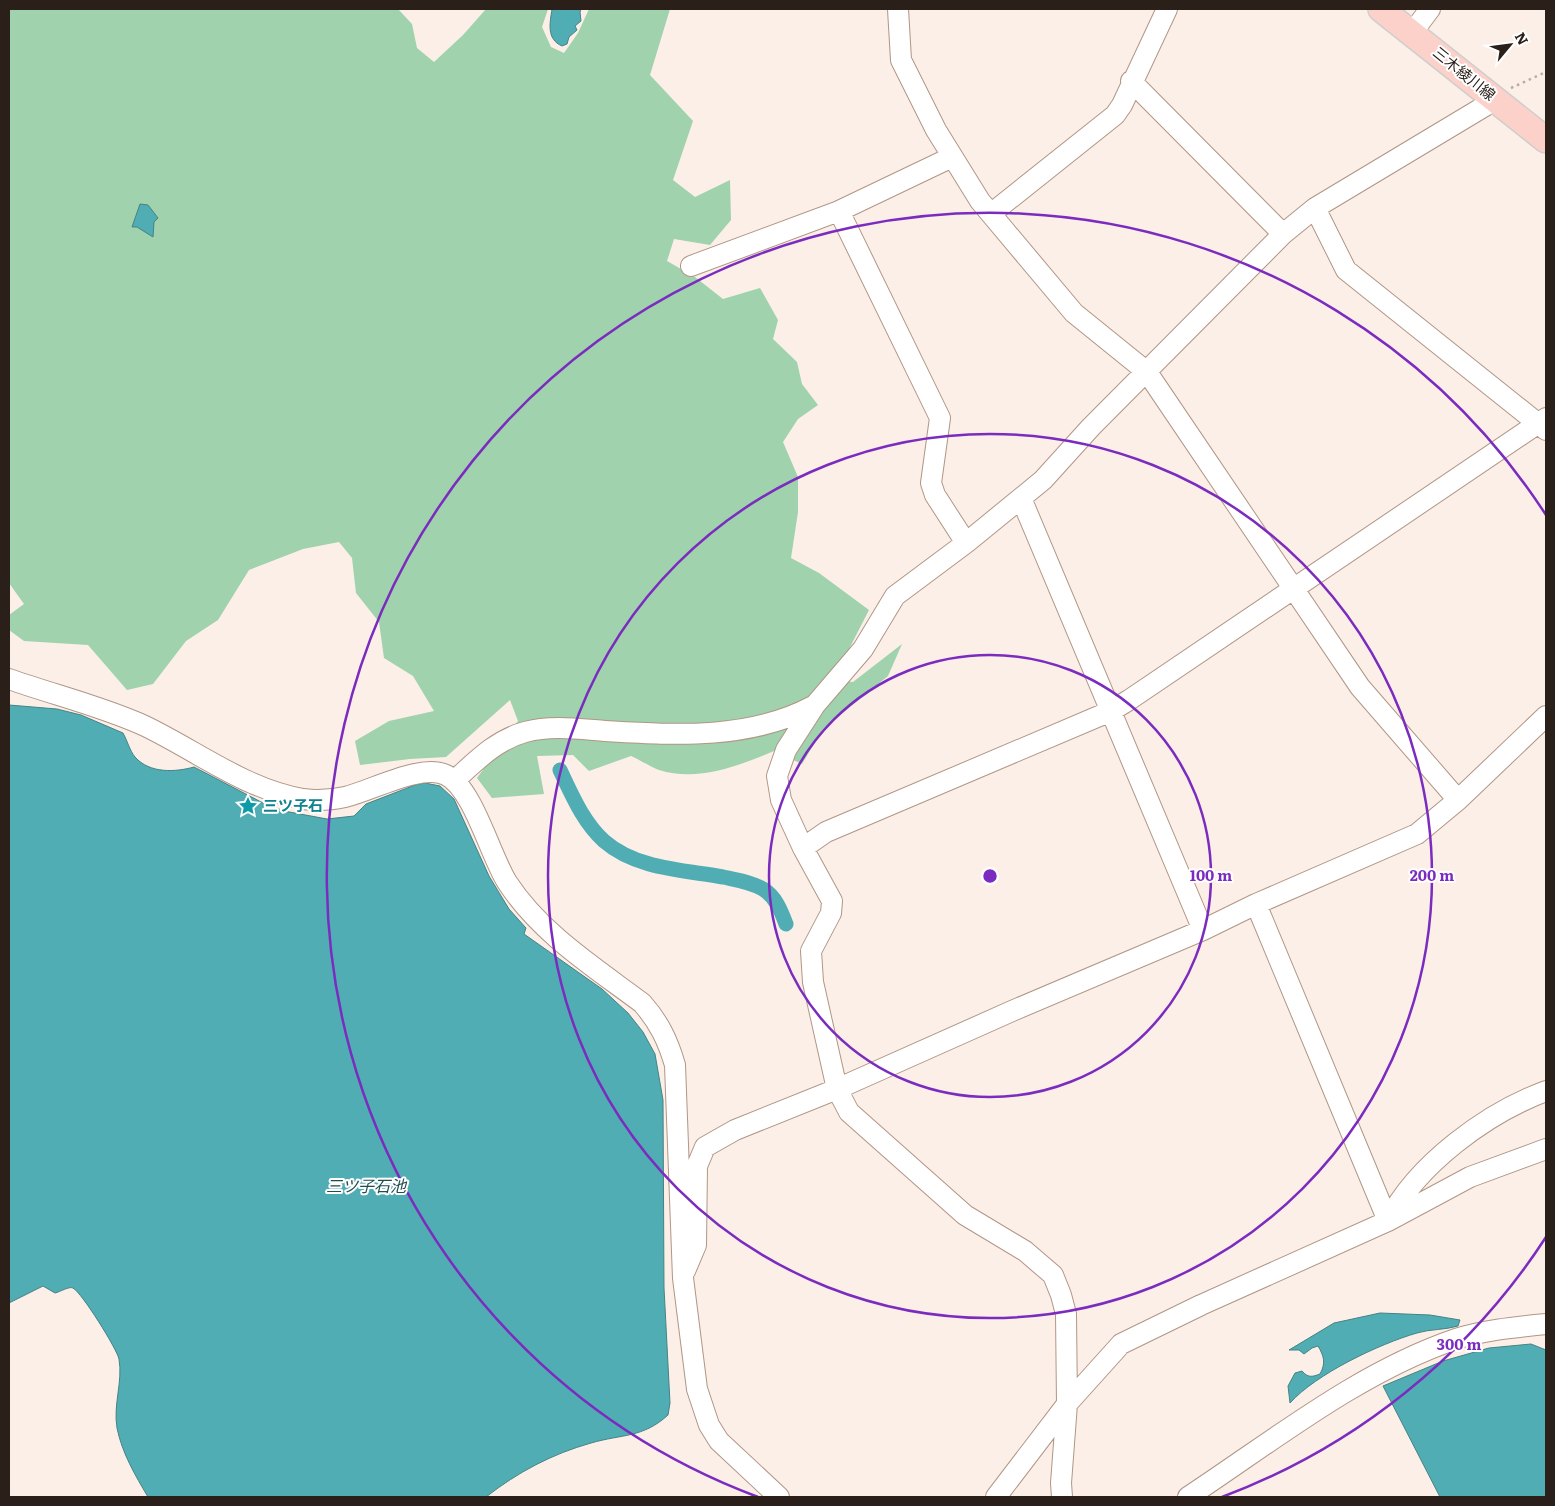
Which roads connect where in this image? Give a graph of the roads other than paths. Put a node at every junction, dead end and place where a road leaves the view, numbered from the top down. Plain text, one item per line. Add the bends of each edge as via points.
1 (898, 9) edge
2 (1167, 9) edge
3 (1381, 9) edge
4 (1430, 9) edge
5 (1412, 32) junction
6 (1132, 81) junction
7 (1491, 97) junction
8 (1546, 140) edge
9 (952, 157) junction
10 (1315, 208) junction
11 (839, 211) junction
12 (992, 213) junction
13 (1283, 234) junction
14 (691, 266) dead end
15 (1146, 372) junction
16 (1544, 424) edge
17 (1021, 498) junction
18 (966, 543) junction
19 (1295, 589) junction
20 (9, 678) edge
21 (815, 705) junction
22 (1111, 711) junction
23 (1546, 716) edge
24 (454, 781) junction
25 (1458, 800) junction
26 (803, 848) junction
27 (1256, 904) junction
28 (1203, 930) junction
29 (837, 1088) junction
30 (1546, 1091) edge
31 (1546, 1150) edge
32 (1388, 1221) junction
33 (683, 1278) junction
34 (1546, 1324) edge
35 (1067, 1404) junction
36 (779, 1497) edge
37 (996, 1497) edge
38 (1062, 1497) edge
39 (1188, 1497) edge

1 - 9 street via 901,60
2 - 6 street
3 - 5 main road, 三木綾川線
4 - 5 street
5 - 7 main road, 三木綾川線
6 - 12 street via 1115,115
6 - 13 street
7 - 8 main road, 三木綾川線
7 - 10 street via 1484,106
9 - 11 street
9 - 12 street via 980,201
10 - 13 street
10 - 16 street via 1346,270
11 - 14 street
11 - 18 street via 940,418 931,483 935,495
12 - 15 street via 1074,313
13 - 15 street
15 - 17 street via 1044,480
15 - 19 street
16 - 19 street
17 - 18 street
17 - 22 street
18 - 21 street via 895,596 863,649
19 - 22 street
19 - 25 street via 1360,687
20 - 24 street via 120,715 250,783 292,797 327,800 345,797 406,776 425,773 436,772
21 - 24 street via 793,717 748,729 679,735 552,728 525,732 488,749
21 - 26 street via 786,750 777,776 781,800
22 - 26 street via 826,832
22 - 28 street
23 - 25 street
24 - 33 street via 468,799 495,862 522,905 560,940 642,1003 662,1029 674,1065
25 - 27 street via 1417,834
26 - 29 street via 832,901 831,913 811,951 813,982
27 - 28 street
27 - 32 street
28 - 29 street
29 - 33 street via 735,1130 705,1147 697,1166 696,1245
29 - 35 street via 849,1112 965,1214 1025,1251 1053,1275 1066,1314
30 - 32 street via 1482,1123 1444,1153 1398,1201
31 - 32 street via 1470,1177
32 - 35 street via 1121,1344
33 - 36 street via 693,1372 709,1425 731,1454
34 - 39 street via 1458,1339 1408,1358 1364,1380
35 - 37 street
35 - 38 street

